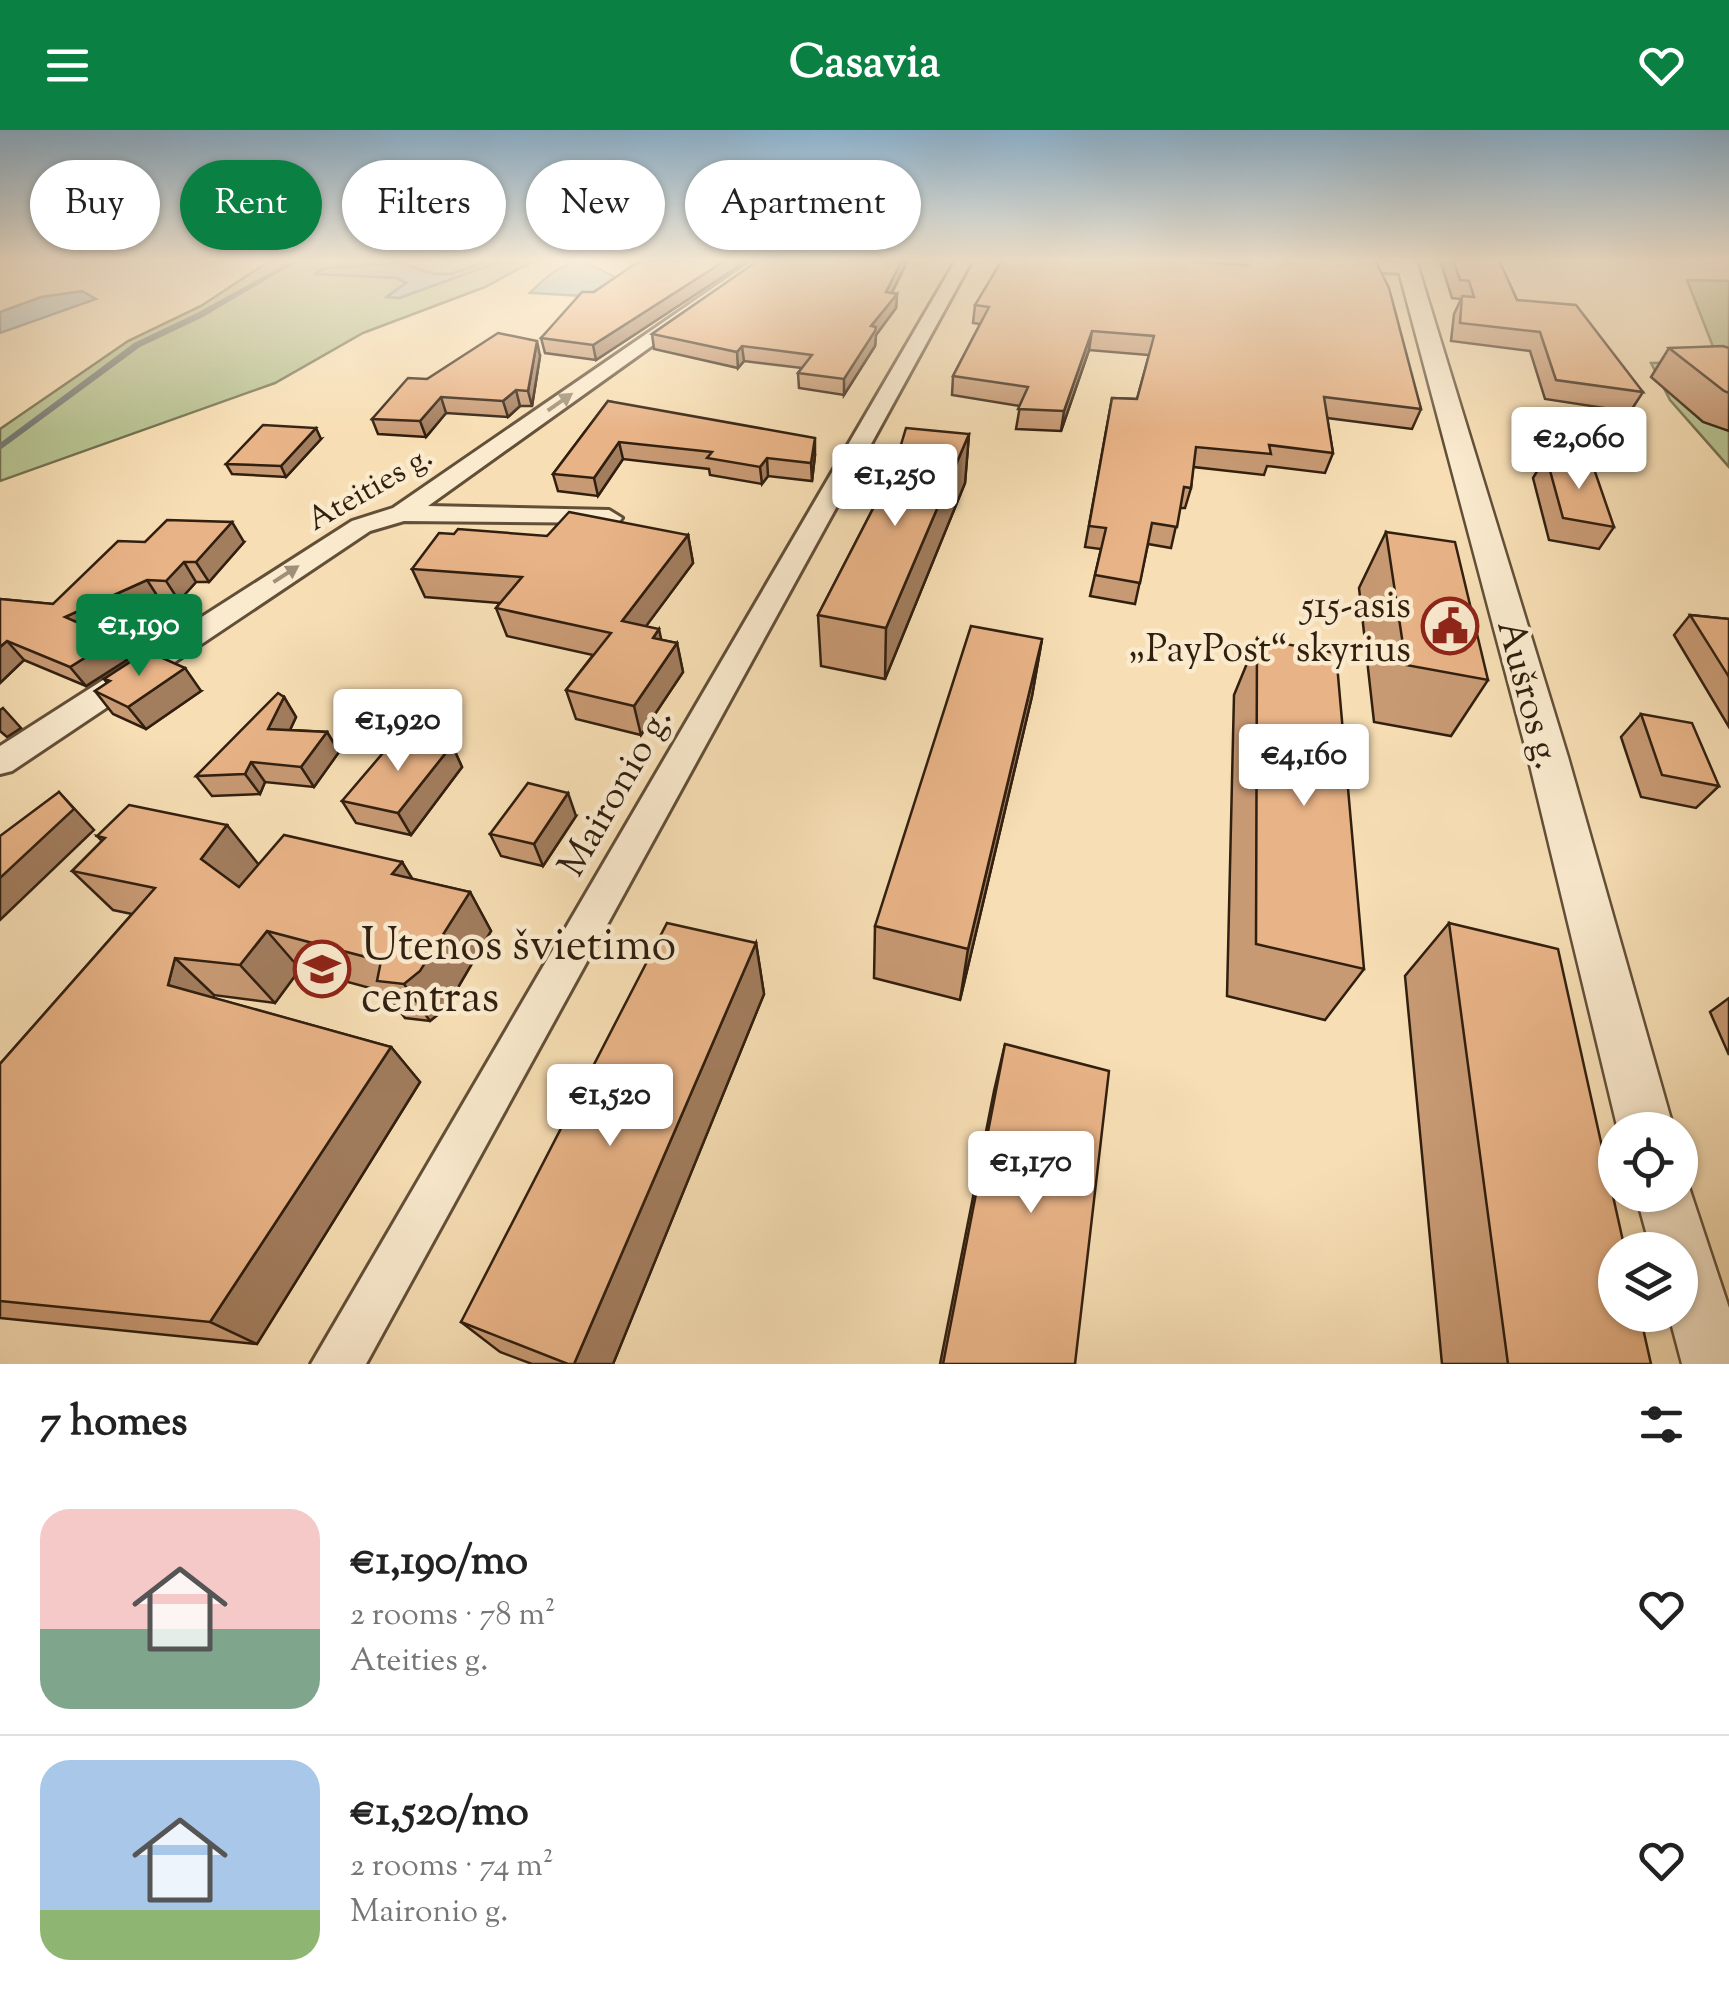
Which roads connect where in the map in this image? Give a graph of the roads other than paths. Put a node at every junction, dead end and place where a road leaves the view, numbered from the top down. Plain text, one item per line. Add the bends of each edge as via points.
1 (682, 318) edge
2 (931, 318) edge
3 (1422, 318) edge
4 (402, 513) junction
5 (608, 518) edge
6 (0, 762) edge
7 (1641, 1112) edge
8 (1670, 1212) edge
9 (337, 1364) edge
10 (1714, 1364) edge

4 -> 1 street, Ateities g.
2 - 9 street, Maironio g.
3 - 7 street, Aušros g.
4 - 5 street
6 -> 4 street, Ateities g. via 360,526
8 - 10 street

